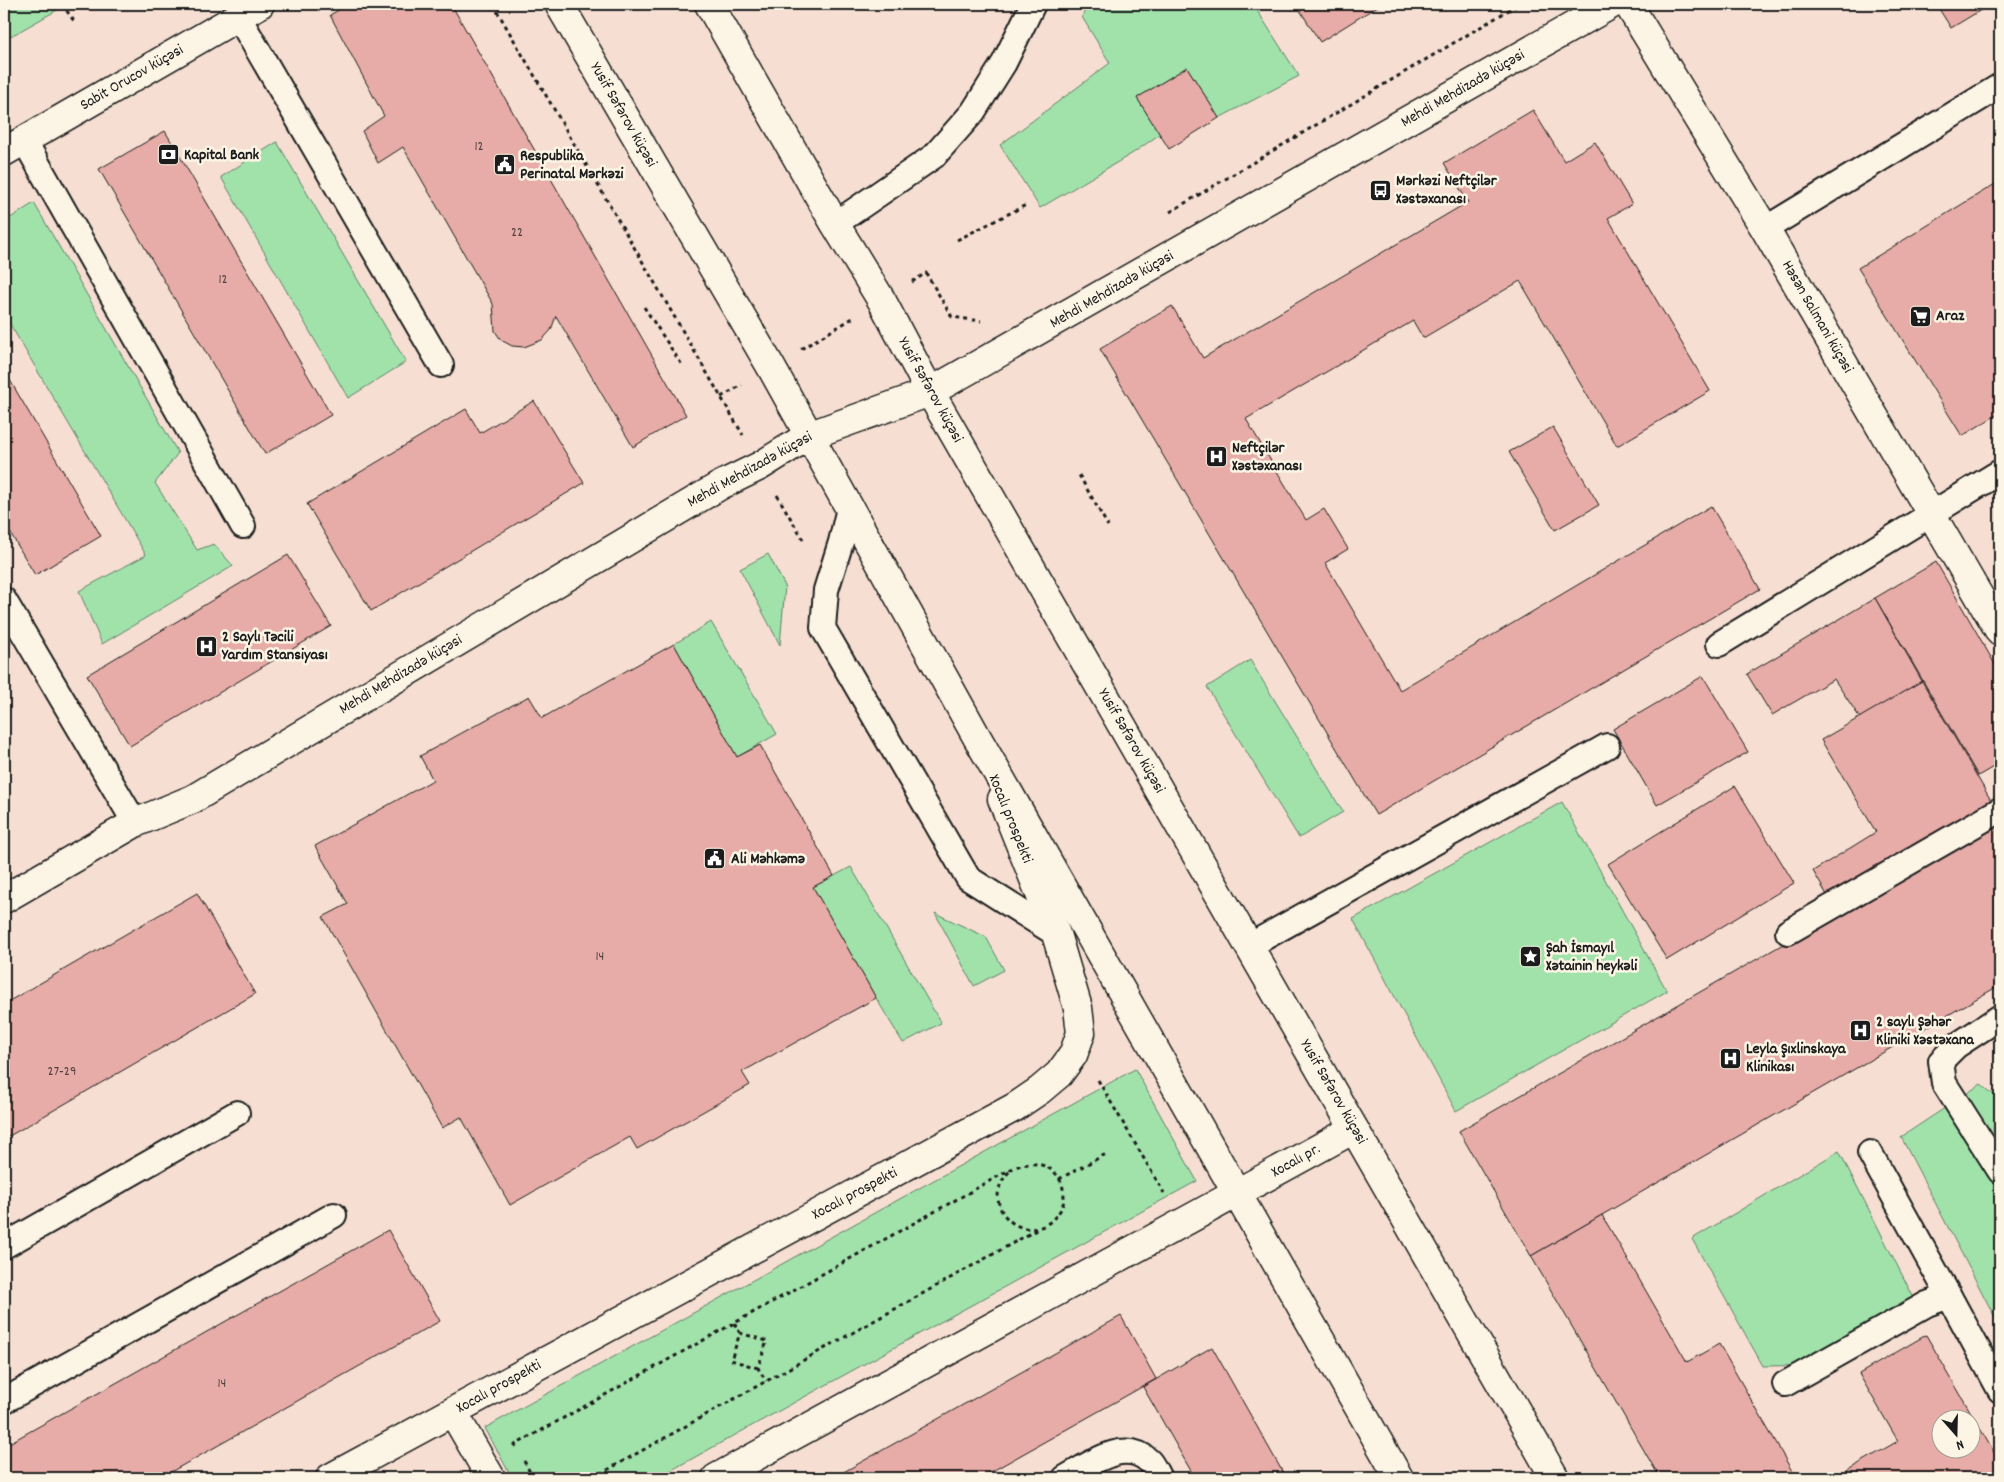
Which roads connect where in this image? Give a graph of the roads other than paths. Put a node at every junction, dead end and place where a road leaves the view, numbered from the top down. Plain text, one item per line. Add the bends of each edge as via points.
1 (559, 4) edge
2 (709, 4) edge
3 (1033, 4) edge
4 (1612, 4) edge
5 (1628, 4) edge
6 (249, 10) edge
7 (2000, 86) edge
8 (14, 146) edge
9 (835, 224) junction
10 (1765, 229) junction
11 (441, 365) dead end
12 (930, 392) junction
13 (808, 436) junction
14 (2000, 472) edge
15 (848, 508) junction
16 (1932, 513) junction
17 (243, 526) dead end
18 (4, 600) edge
19 (2000, 632) edge
20 (1719, 644) dead end
21 (978, 739) junction
22 (1607, 746) dead end
23 (2000, 810) edge
24 (135, 823) junction
25 (4, 899) edge
26 (1788, 932) dead end
27 (1056, 934) junction
28 (1249, 946) junction
29 (2000, 1017) edge
30 (237, 1113) dead end
31 (1354, 1129) junction
32 (1870, 1153) dead end
33 (2000, 1171) edge
34 (1237, 1194) junction
35 (334, 1215) dead end
36 (4, 1246) edge
37 (1949, 1296) junction
38 (1785, 1384) dead end
39 (2000, 1390) edge
40 (4, 1401) edge
41 (453, 1412) junction
42 (330, 1478) edge
43 (491, 1478) edge
44 (716, 1478) edge
45 (1065, 1478) edge
46 (1159, 1478) edge
47 (1399, 1478) edge
48 (1555, 1478) edge

1 - 13 main road, Yusif Səfərov küçəsi
2 - 9 main road, Yusif Səfərov küçəsi
3 - 9 lane via 1004,63 973,112 934,156
4 - 12 main road, Mehdi Mehdizadə küçəsi
5 - 10 main road, Həsən Salmani küçəsi
6 - 8 main road, Sabit Orucov küçəsi
6 - 11 lane
7 - 10 lane
8 - 17 lane
9 - 12 main road, Yusif Səfərov küçəsi via 882,301
10 - 16 main road, Həsən Salmani küçəsi
12 - 13 main road, Mehdi Mehdizadə küçəsi
12 - 28 main road, Yusif Səfərov küçəsi
13 - 15 main road, Yusif Səfərov küçəsi
13 - 24 main road, Mehdi Mehdizadə küçəsi via 192,799
14 - 16 lane
15 - 21 main road, Yusif Səfərov küçəsi
15 - 27 lane via 826,590 823,628 968,878
16 - 19 main road, Həsən Salmani küçəsi
16 - 20 lane
18 - 24 lane
21 - 27 main road, Xocalı prospekti
21 - 34 main road, Yusif Səfərov küçəsi
22 - 28 lane
23 - 26 lane
24 - 25 main road, Mehdi Mehdizadə küçəsi
27 - 41 main road, Xocalı prospekti via 1078,1008 1081,1033 1074,1055 1040,1090 1006,1112
28 - 31 main road, Yusif Səfərov küçəsi
29 - 33 lane via 1956,1046 1940,1061 1944,1082
30 - 36 lane
31 - 34 main road, Xocalı pr.
31 - 48 main road, Yusif Səfərov küçəsi
32 - 37 lane
34 - 44 main road
34 - 47 main road, Yusif Səfərov küçəsi
35 - 40 lane
37 - 38 lane via 1927,1304
37 - 39 lane
41 - 42 main road, Xocalı prospekti
41 - 43 main road
45 - 46 lane via 1105,1455 1130,1451 1150,1461

